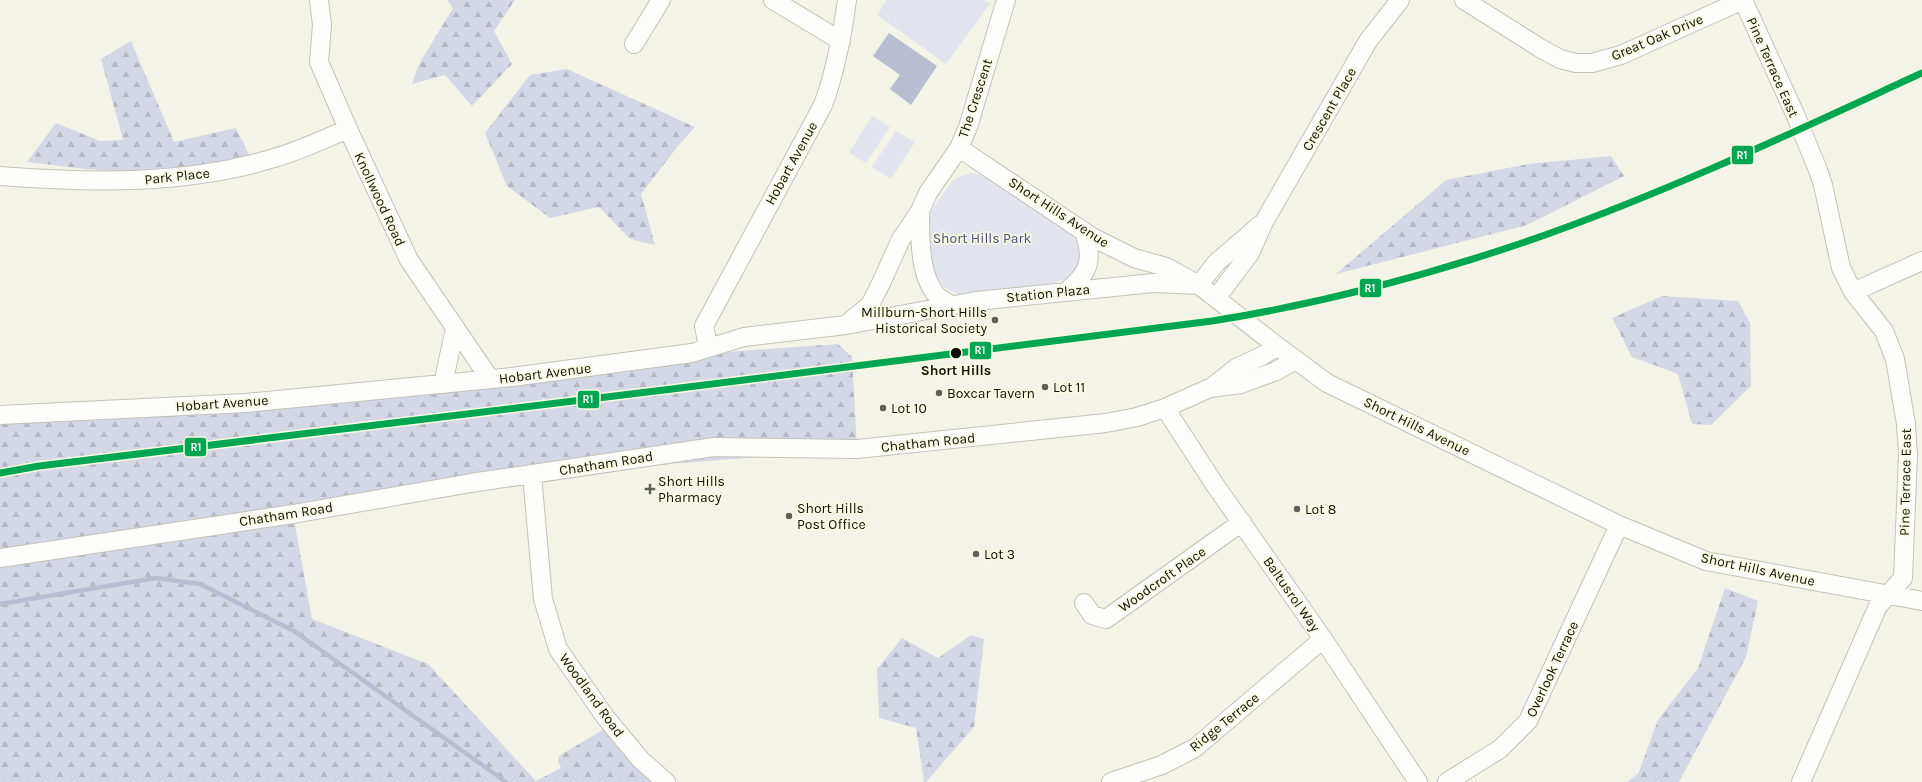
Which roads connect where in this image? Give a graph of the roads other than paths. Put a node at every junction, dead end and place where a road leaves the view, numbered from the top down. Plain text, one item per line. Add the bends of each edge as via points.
1 (319, 0) edge
2 (661, 0) edge
3 (773, 0) edge
4 (847, 0) edge
5 (1006, 0) edge
6 (1400, 0) edge
7 (1464, 0) edge
8 (1743, 0) edge
9 (841, 41) junction
10 (634, 44) dead end
11 (348, 129) junction
12 (959, 148) junction
13 (0, 176) edge
14 (920, 211) junction
15 (1264, 222) junction
16 (1084, 232) junction
17 (1922, 262) edge
18 (1199, 284) junction
19 (1067, 291) junction
20 (1853, 292) junction
21 (1217, 297) junction
22 (951, 305) junction
23 (846, 325) junction
24 (455, 328) junction
25 (1277, 346) junction
26 (708, 347) junction
27 (1296, 360) junction
28 (490, 380) junction
29 (443, 384) junction
30 (1210, 388) junction
31 (1165, 408) junction
32 (0, 415) edge
33 (1914, 432) edge
34 (532, 475) junction
35 (1242, 522) junction
36 (1619, 525) junction
37 (0, 558) edge
38 (1889, 594) junction
39 (1922, 601) edge
40 (1084, 603) dead end
41 (1324, 639) junction
42 (666, 782) edge
43 (1111, 782) edge
44 (1418, 782) edge
45 (1448, 782) edge
46 (1801, 782) edge

1 - 11 street, Knollwood Road via 322,25 319,62
2 - 10 street
3 - 9 street
4 - 9 street, Hobart Avenue
5 - 12 street, The Crescent via 968,127
6 - 15 street, Crescent Place via 1368,42
7 - 8 street, Great Oak Drive via 1560,59 1592,63 1621,55
8 - 20 street, Pine Terrace East via 1818,170 1841,268
9 - 26 street, Hobart Avenue via 833,79 823,105 704,326
11 - 13 street, Park Place via 275,158 214,173 133,181
11 - 24 street, Knollwood Road via 409,260
12 - 14 street, The Crescent via 928,193
12 - 16 street, Short Hills Avenue
14 - 22 street, The Crescent via 925,274 938,297
14 - 23 street, The Crescent via 901,239 870,305
15 - 18 street, Crescent Place via 1216,263
15 - 21 street, Crescent Place via 1250,253
16 - 18 street, Short Hills Avenue via 1134,258 1166,267
16 - 19 street via 1088,241 1090,263 1081,279
17 - 20 street
18 - 19 street, Station Plaza via 1153,283
18 - 21 street, Short Hills Avenue
19 - 22 street, Station Plaza
20 - 33 street, Pine Terrace East via 1884,331 1895,359
21 - 25 street, Short Hills Avenue
22 - 23 street, Station Plaza
23 - 26 street, Station Plaza via 744,337
24 - 28 street, Knollwood Road
24 - 29 street
25 - 27 street, Short Hills Avenue
25 - 30 street, Chatham Road via 1236,368
26 - 28 street, Hobart Avenue via 692,353
27 - 30 street, Chatham Road via 1276,371 1241,384
27 - 36 street, Short Hills Avenue via 1327,383
28 - 29 street, Hobart Avenue
29 - 32 street, Hobart Avenue via 246,403
30 - 31 street, Chatham Road
31 - 34 street, Chatham Road via 1106,423 857,449 714,446
31 - 35 street, Baltusrol Way
33 - 38 street, Pine Terrace East via 1908,455 1903,578
34 - 37 street, Chatham Road
34 - 42 street, Woodland Road via 543,599 558,649 606,718 642,760
35 - 40 street, Woodcroft Place via 1106,619 1092,615
35 - 41 street, Baltusrol Way
36 - 38 street, Short Hills Avenue via 1706,561
36 - 45 street, Overlook Terrace via 1528,721 1500,749
38 - 39 street, Short Hills Avenue
38 - 46 street, Pine Terrace East via 1878,606
41 - 43 street, Ridge Terrace via 1195,748 1162,765
41 - 44 street, Baltusrol Way

